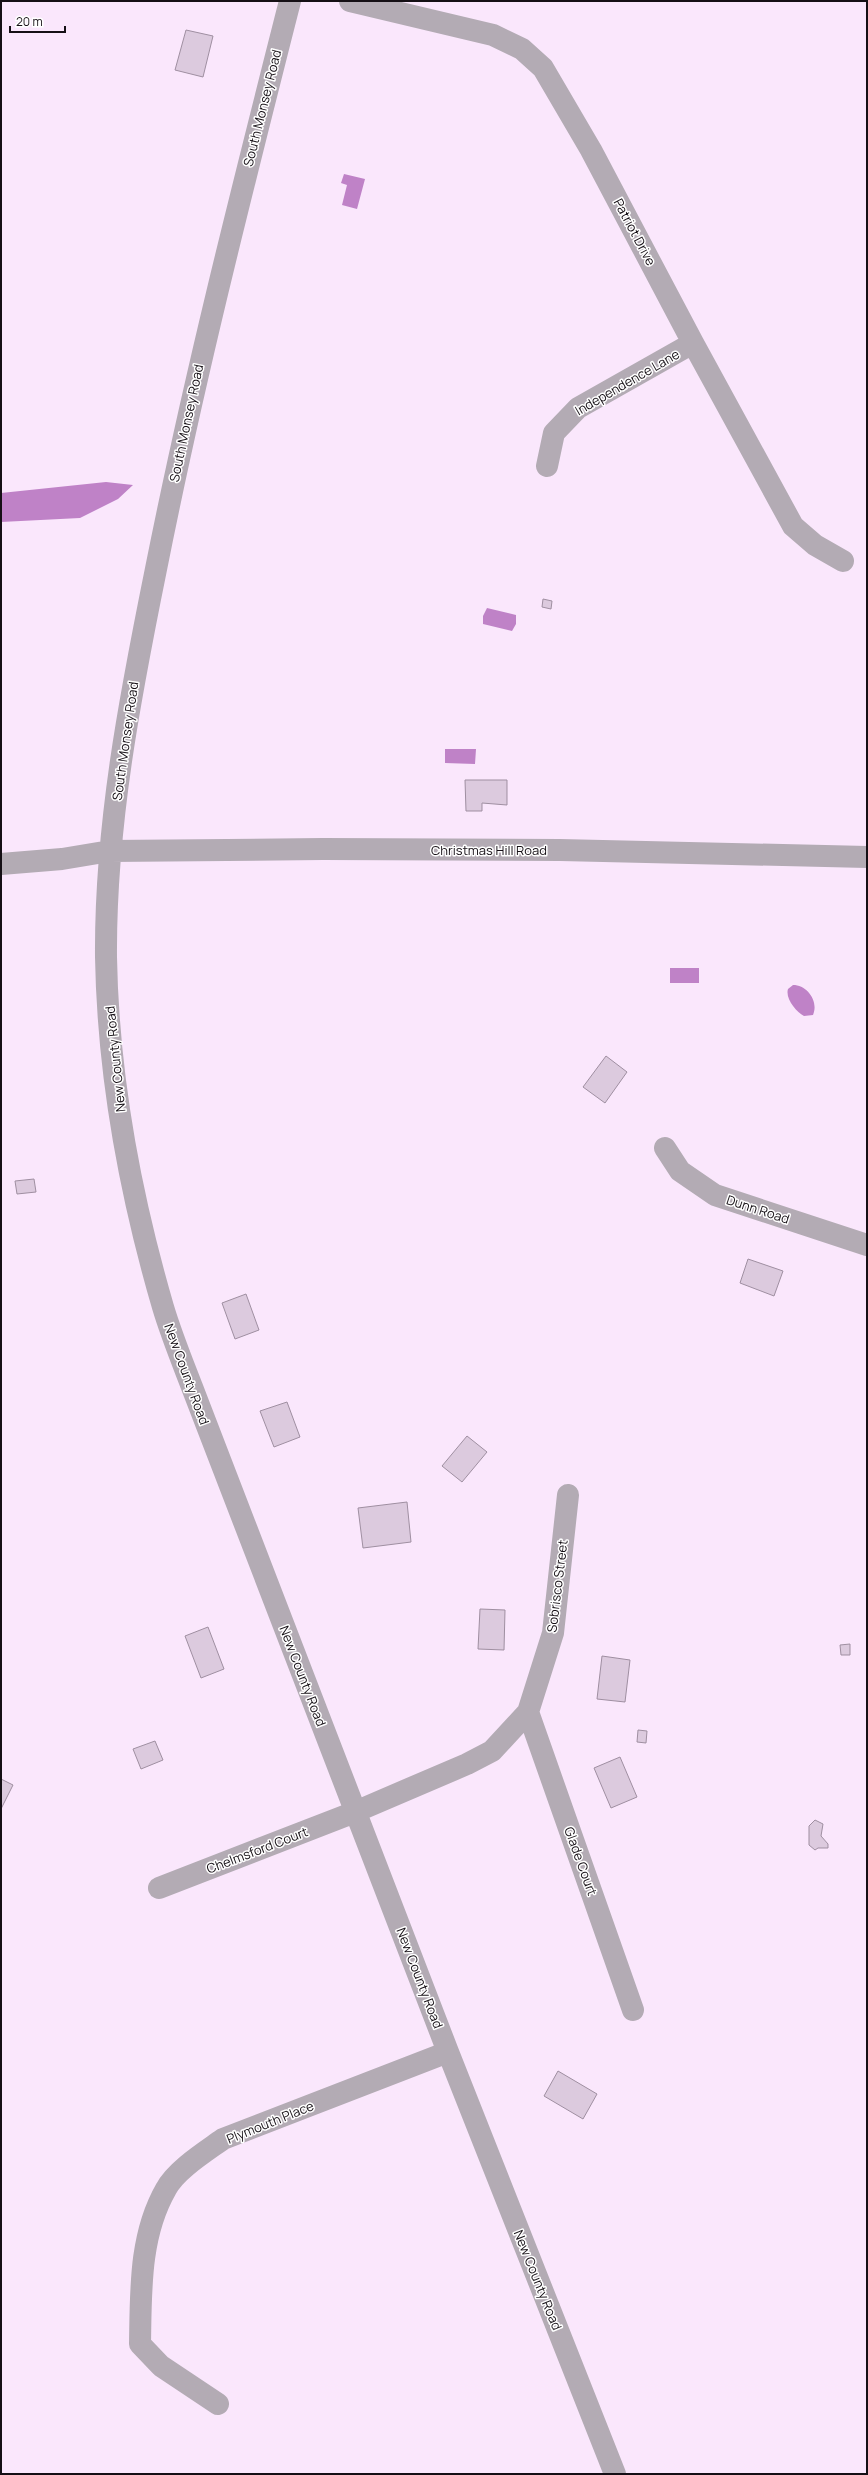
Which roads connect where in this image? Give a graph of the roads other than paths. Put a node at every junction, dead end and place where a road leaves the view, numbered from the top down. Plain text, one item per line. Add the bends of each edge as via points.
1 (290, 1) edge
2 (350, 1) edge
3 (693, 343) junction
4 (547, 466) dead end
5 (843, 561) dead end
6 (110, 851) junction
7 (867, 857) edge
8 (1, 864) edge
9 (665, 1148) dead end
10 (867, 1245) edge
11 (568, 1495) dead end
12 (528, 1712) junction
13 (355, 1812) junction
14 (159, 1888) dead end
15 (634, 2010) dead end
16 (448, 2052) junction
17 (218, 2404) dead end
18 (615, 2474) edge

1 - 6 street, South Monsey Road via 202,351 170,497 127,721
2 - 3 street, Patriot Drive via 493,35 522,49 543,68 591,150
3 - 4 street, Independence Lane via 578,408 554,433
3 - 5 street, Patriot Drive via 793,526 815,546
6 - 7 street, Christmas Hill Road via 560,850
6 - 8 street, Christmas Hill Road
6 - 13 street, New County Road via 106,957 113,1054 125,1148 142,1230 164,1311
9 - 10 street, Dunn Road via 680,1171 715,1195
11 - 12 street, Sobrisco Street via 553,1633
12 - 13 street, Sobrisco Street via 492,1751
12 - 15 street, Glade Court
13 - 14 street, Chelmsford Court
13 - 16 street, New County Road
16 - 17 street, Plymouth Place via 223,2139 194,2160 166,2188 147,2234 140,2344 161,2366
16 - 18 street, New County Road

